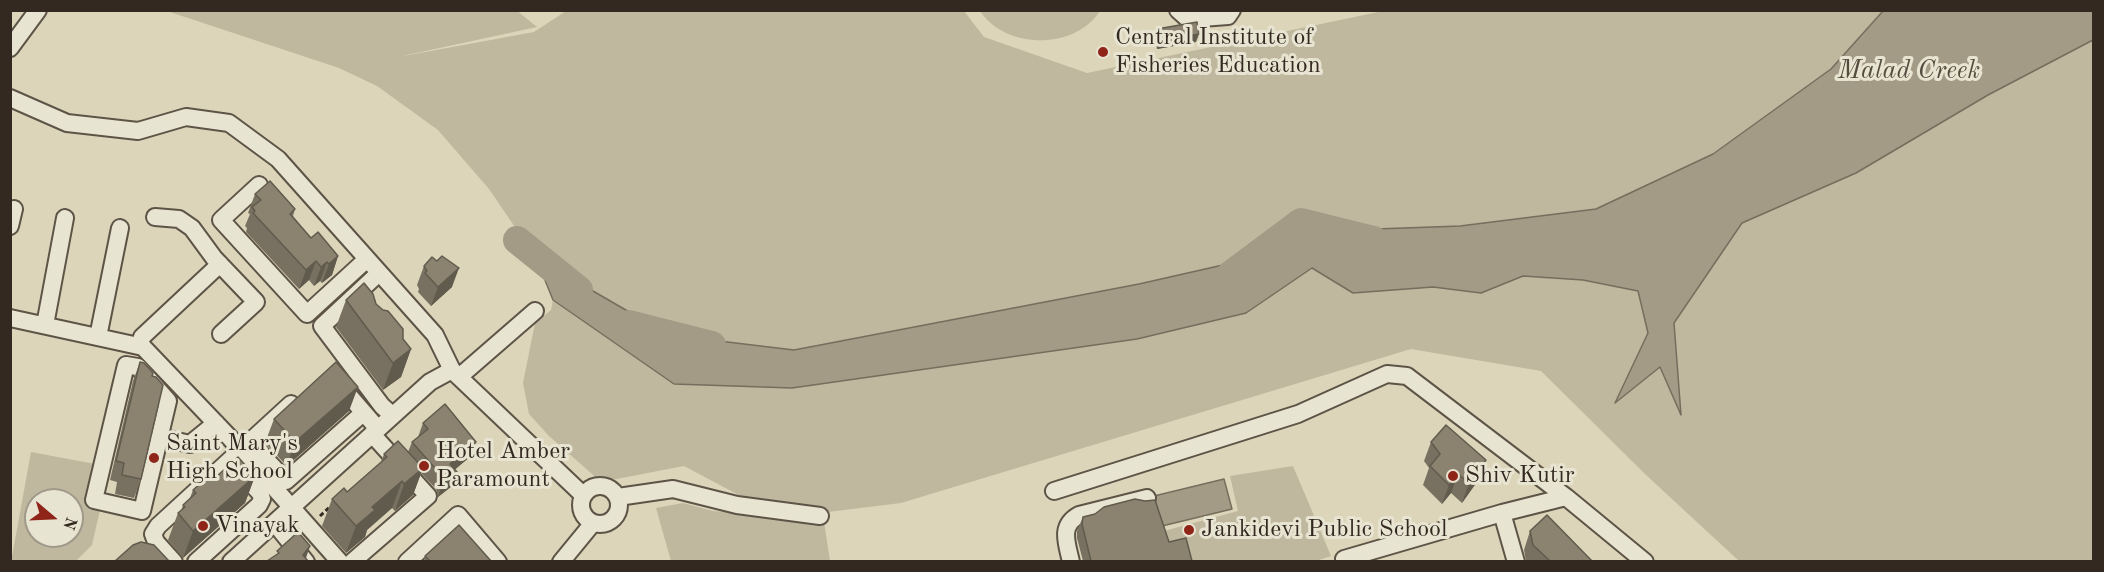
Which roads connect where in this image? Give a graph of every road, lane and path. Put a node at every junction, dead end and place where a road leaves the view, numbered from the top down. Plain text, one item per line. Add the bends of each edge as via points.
1 (38, 10) edge
2 (1178, 10) edge
3 (1232, 10) edge
4 (10, 48) edge
5 (10, 98) edge
6 (259, 185) dead end
7 (156, 217) dead end
8 (65, 218) dead end
9 (120, 228) dead end
10 (367, 259) junction
11 (220, 264) junction
12 (379, 273) junction
13 (535, 311) dead end
14 (10, 318) edge
15 (45, 325) junction
16 (221, 334) dead end
17 (98, 337) junction
18 (140, 346) junction
19 (328, 371) edge
20 (455, 373) junction
21 (177, 382) junction
22 (159, 390) junction
23 (302, 394) edge
24 (363, 412) junction
25 (392, 416) junction
26 (216, 423) junction
27 (377, 435) junction
28 (159, 437) junction
29 (240, 451) junction
30 (1054, 491) dead end
31 (583, 495) junction
32 (618, 497) junction
33 (1566, 497) junction
34 (1147, 498) edge
35 (332, 506) dead end
36 (294, 512) junction
37 (1502, 513) junction
38 (820, 516) dead end
39 (315, 521) dead end
40 (592, 523) junction
41 (281, 531) junction
42 (413, 559) edge
43 (174, 561) edge
44 (196, 561) edge
45 (231, 561) edge
46 (248, 561) edge
47 (306, 561) edge
48 (340, 561) edge
49 (352, 561) edge
50 (498, 561) edge
51 (561, 561) edge
52 (1071, 561) edge
53 (1345, 561) edge
54 (1516, 561) edge
55 (1645, 561) edge

1 - 4 street
2 - 3 street via 1188,19 1228,16
5 - 10 street via 67,123 102,127 138,131 186,117 230,123 278,159
6 - 10 street via 221,220 307,314
7 - 11 street via 179,219 192,228
8 - 15 street
9 - 17 street
10 - 12 street
11 - 16 street via 256,302
11 - 18 street via 142,337
12 - 20 street via 435,335
12 - 25 street via 322,326
13 - 20 street
14 - 15 street
15 - 17 street
17 - 18 street
18 - 21 street
19 - 24 street
20 - 25 street via 430,382
20 - 27 street
20 - 31 street
21 - 22 street
21 - 26 street
22 - 28 street via 168,401
22 - 28 street via 138,367 126,364 94,500 142,511
23 - 29 street
24 - 27 street
24 - 29 street via 286,481
25 - 27 street
26 - 28 street via 190,444
26 - 29 street
27 - 36 street
27 - 49 street via 428,496
29 - 36 street
29 - 43 street via 153,534
29 - 44 street via 262,499 259,506
30 - 33 street via 1298,414 1387,374 1407,376
31 - 32 street via 598,486 612,489
31 - 40 street via 581,509
32 - 38 street via 673,489 737,505
32 - 40 street via 620,506 614,519 602,525
33 - 37 street
33 - 55 street
34 - 52 street via 1071,520 1066,528
35 - 39 path
36 - 41 street
36 - 45 street
36 - 48 street
37 - 53 street
37 - 54 street
40 - 51 street
41 - 46 street
41 - 47 street
42 - 50 street via 458,515

